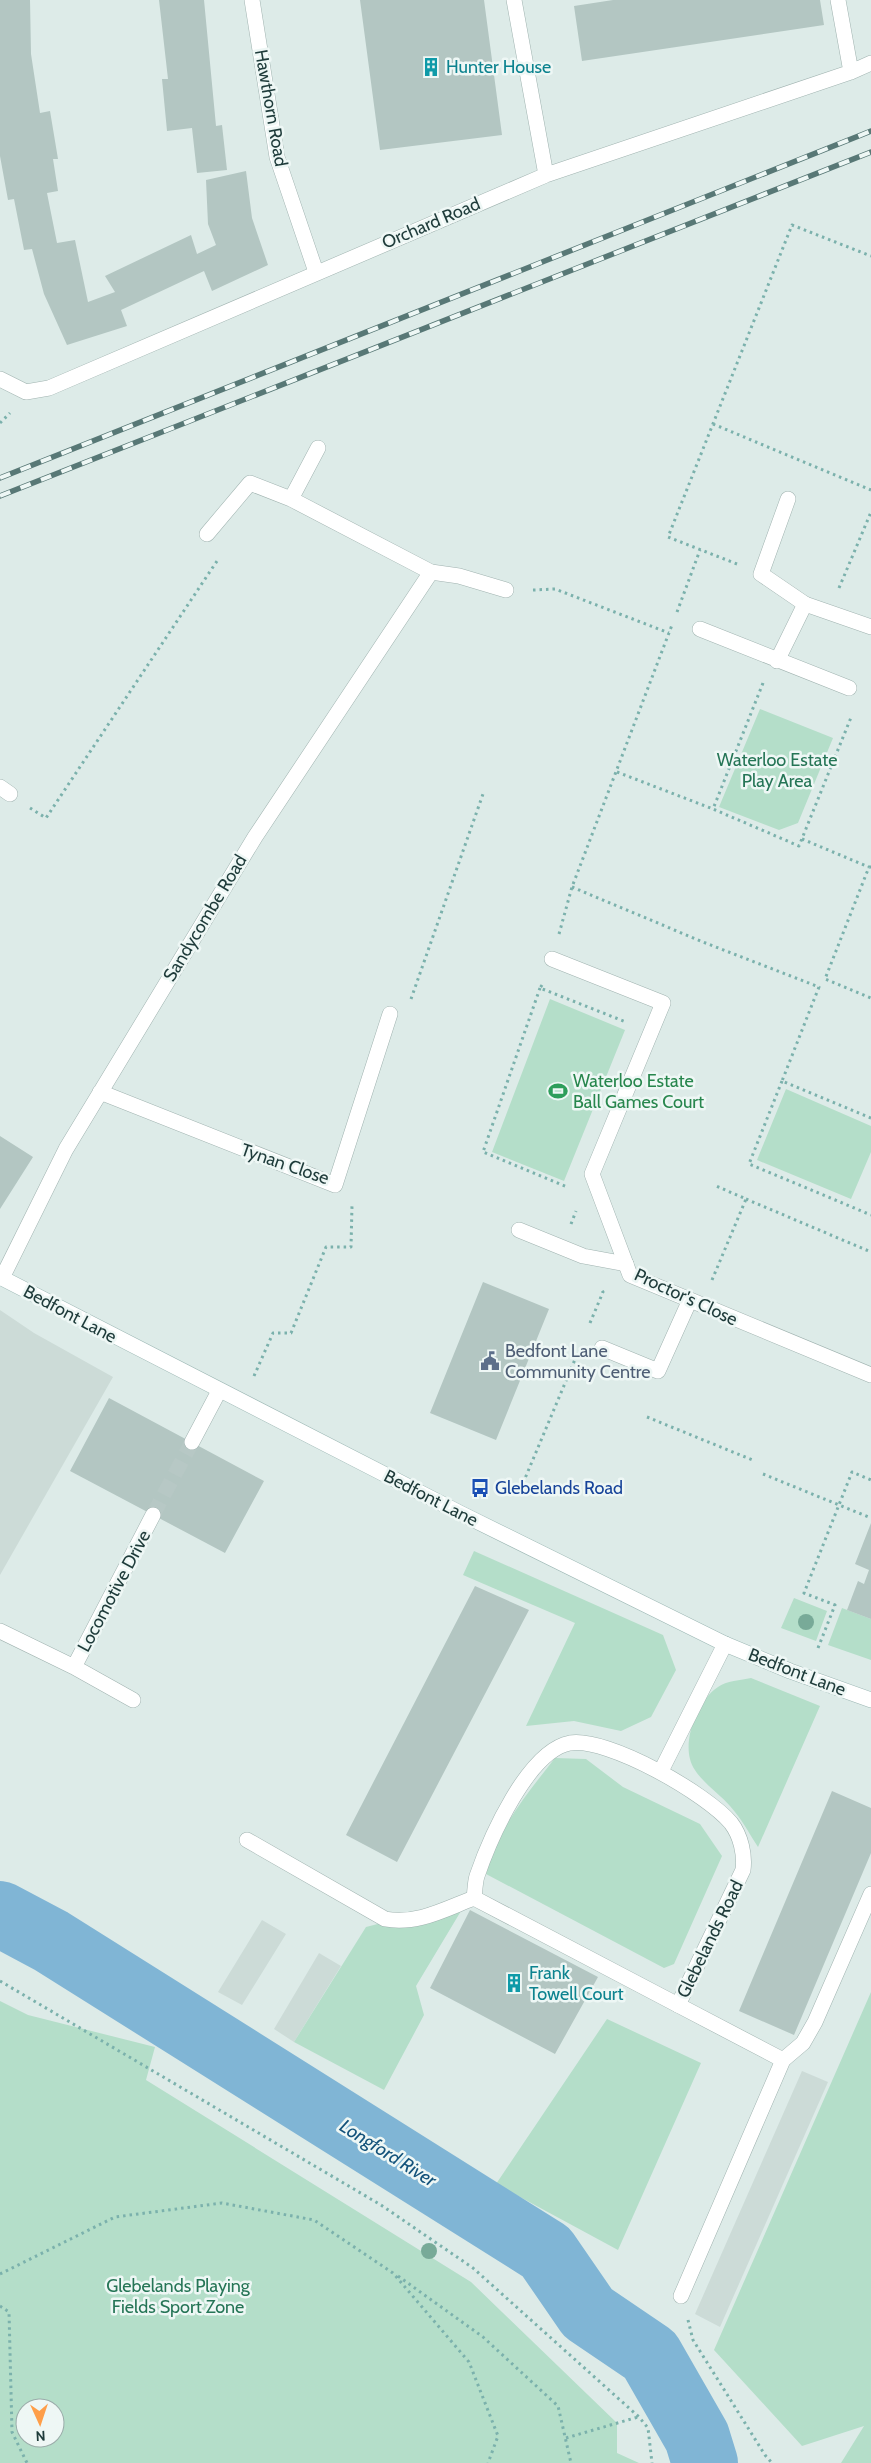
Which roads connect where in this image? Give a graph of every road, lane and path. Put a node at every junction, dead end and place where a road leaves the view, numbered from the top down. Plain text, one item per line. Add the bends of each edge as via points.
1 (252, 0) edge
2 (514, 0) edge
3 (838, 0) edge
4 (871, 63) edge
5 (851, 72) junction
6 (546, 175) junction
7 (871, 256) edge
8 (316, 272) junction
9 (0, 379) edge
10 (7, 417) dead end
11 (0, 423) edge
12 (713, 424) junction
13 (318, 448) dead end
14 (871, 490) edge
15 (291, 499) junction
16 (788, 499) dead end
17 (871, 512) edge
18 (207, 534) dead end
19 (700, 550) junction
20 (220, 556) dead end
21 (431, 572) junction
22 (761, 574) junction
23 (839, 588) dead end
24 (506, 590) joint
25 (805, 604) junction
26 (676, 615) dead end
27 (673, 624) dead end
28 (871, 627) edge
29 (700, 629) dead end
30 (670, 633) junction
31 (777, 661) junction
32 (763, 683) dead end
33 (849, 688) dead end
34 (853, 712) dead end
35 (617, 772) junction
36 (483, 794) dead end
37 (713, 809) junction
38 (46, 818) dead end
39 (802, 839) junction
40 (870, 867) edge
41 (572, 887) junction
42 (552, 959) joint
43 (540, 988) dead end
44 (871, 998) edge
45 (390, 1014) joint
46 (782, 1081) junction
47 (100, 1092) junction
48 (871, 1118) edge
49 (714, 1185) dead end
50 (567, 1187) dead end
51 (746, 1199) junction
52 (871, 1215) edge
53 (519, 1230) dead end
54 (326, 1247) dead end
55 (871, 1252) edge
56 (626, 1264) junction
57 (1, 1277) edge
58 (603, 1292) dead end
59 (695, 1304) junction
60 (590, 1324) dead end
61 (602, 1348) dead end
62 (579, 1350) dead end
63 (871, 1375) edge
64 (254, 1376) dead end
65 (219, 1391) junction
66 (647, 1417) dead end
67 (192, 1442) tunnel mouth
68 (755, 1461) dead end
69 (763, 1474) dead end
70 (871, 1480) edge
71 (518, 1495) dead end
72 (839, 1505) junction
73 (154, 1515) tunnel mouth
74 (871, 1518) edge
75 (0, 1631) edge
76 (725, 1644) junction
77 (818, 1648) dead end
78 (74, 1667) junction
79 (133, 1700) dead end
80 (871, 1700) edge
81 (661, 1771) junction
82 (247, 1840) dead end
83 (871, 1894) edge
84 (474, 1898) junction
85 (0, 1981) edge
86 (678, 2004) junction
87 (783, 2060) junction
88 (393, 2273) junction
89 (0, 2274) edge
90 (681, 2296) joint
91 (0, 2306) edge
92 (639, 2417) junction
93 (566, 2438) junction
94 (27, 2463) edge
95 (488, 2463) edge
96 (571, 2463) edge
97 (652, 2463) edge
98 (772, 2463) edge

1 - 8 street, Hawthorn Road via 277,157
2 - 6 street
3 - 5 street
4 - 5 street, Orchard Road
5 - 6 street, Orchard Road
6 - 8 street, Orchard Road
7 - 12 path via 792,225
8 - 9 street, Orchard Road via 49,388 26,392
10 - 11 path
12 - 14 path
12 - 19 path via 668,537
13 - 15 street
15 - 18 street via 250,483
15 - 21 street
16 - 22 street
17 - 23 path
19 - 22 path
19 - 26 path
20 - 38 path
21 - 24 street via 459,576
21 - 47 street, Sandycombe Road via 255,837
22 - 25 street
24 - 30 path via 555,589
25 - 28 street
25 - 31 street
27 - 30 path
29 - 31 street
30 - 35 path
31 - 33 street
32 - 37 path
34 - 39 path
35 - 37 path
35 - 41 path
36 - 45 path via 404,1019
37 - 39 path via 799,846
39 - 40 path
40 - 44 path via 825,979
41 - 42 path
41 - 46 path via 819,987
42 - 56 street, Proctor's Close via 663,1003 592,1174
43 - 50 path via 483,1152
45 - 47 street, Tynan Close via 334,1185
46 - 48 path
46 - 52 path via 749,1164
47 - 57 street, Sandycombe Road via 66,1148
49 - 51 path
51 - 55 path
51 - 59 path
53 - 56 street via 583,1256
54 - 64 path via 291,1334 273,1333
56 - 59 street, Proctor's Close via 630,1275
57 - 65 street, Bedfont Lane
58 - 60 path
59 - 61 street via 658,1371
59 - 63 street, Proctor's Close
62 - 71 path
65 - 67 street
65 - 76 street, Bedfont Lane
66 - 68 path
69 - 72 path
70 - 72 path via 852,1472
72 - 74 path
72 - 77 path via 804,1593 835,1605
73 - 78 street, Locomotive Drive
75 - 78 street, Locomotive Drive
76 - 80 street, Bedfont Lane
76 - 81 street
78 - 79 street, Locomotive Drive
81 - 84 street, Glebelands Road via 587,1743 571,1743 542,1757 510,1802 476,1877
81 - 86 street, Glebelands Road via 714,1806 726,1818 739,1840 744,1858 743,1870
82 - 84 street via 385,1919 418,1920
83 - 87 street via 815,2022 803,2043
84 - 86 street, Glebelands Road
85 - 92 path via 404,2220 473,2268
86 - 87 street
87 - 90 street
88 - 89 path via 314,2220 222,2203 115,2217
88 - 93 path via 483,2337 558,2406
88 - 95 path via 469,2362 498,2436
90 - 98 path via 693,2340
91 - 94 path via 10,2312 12,2432
92 - 93 path
92 - 97 path via 648,2428
93 - 96 path

